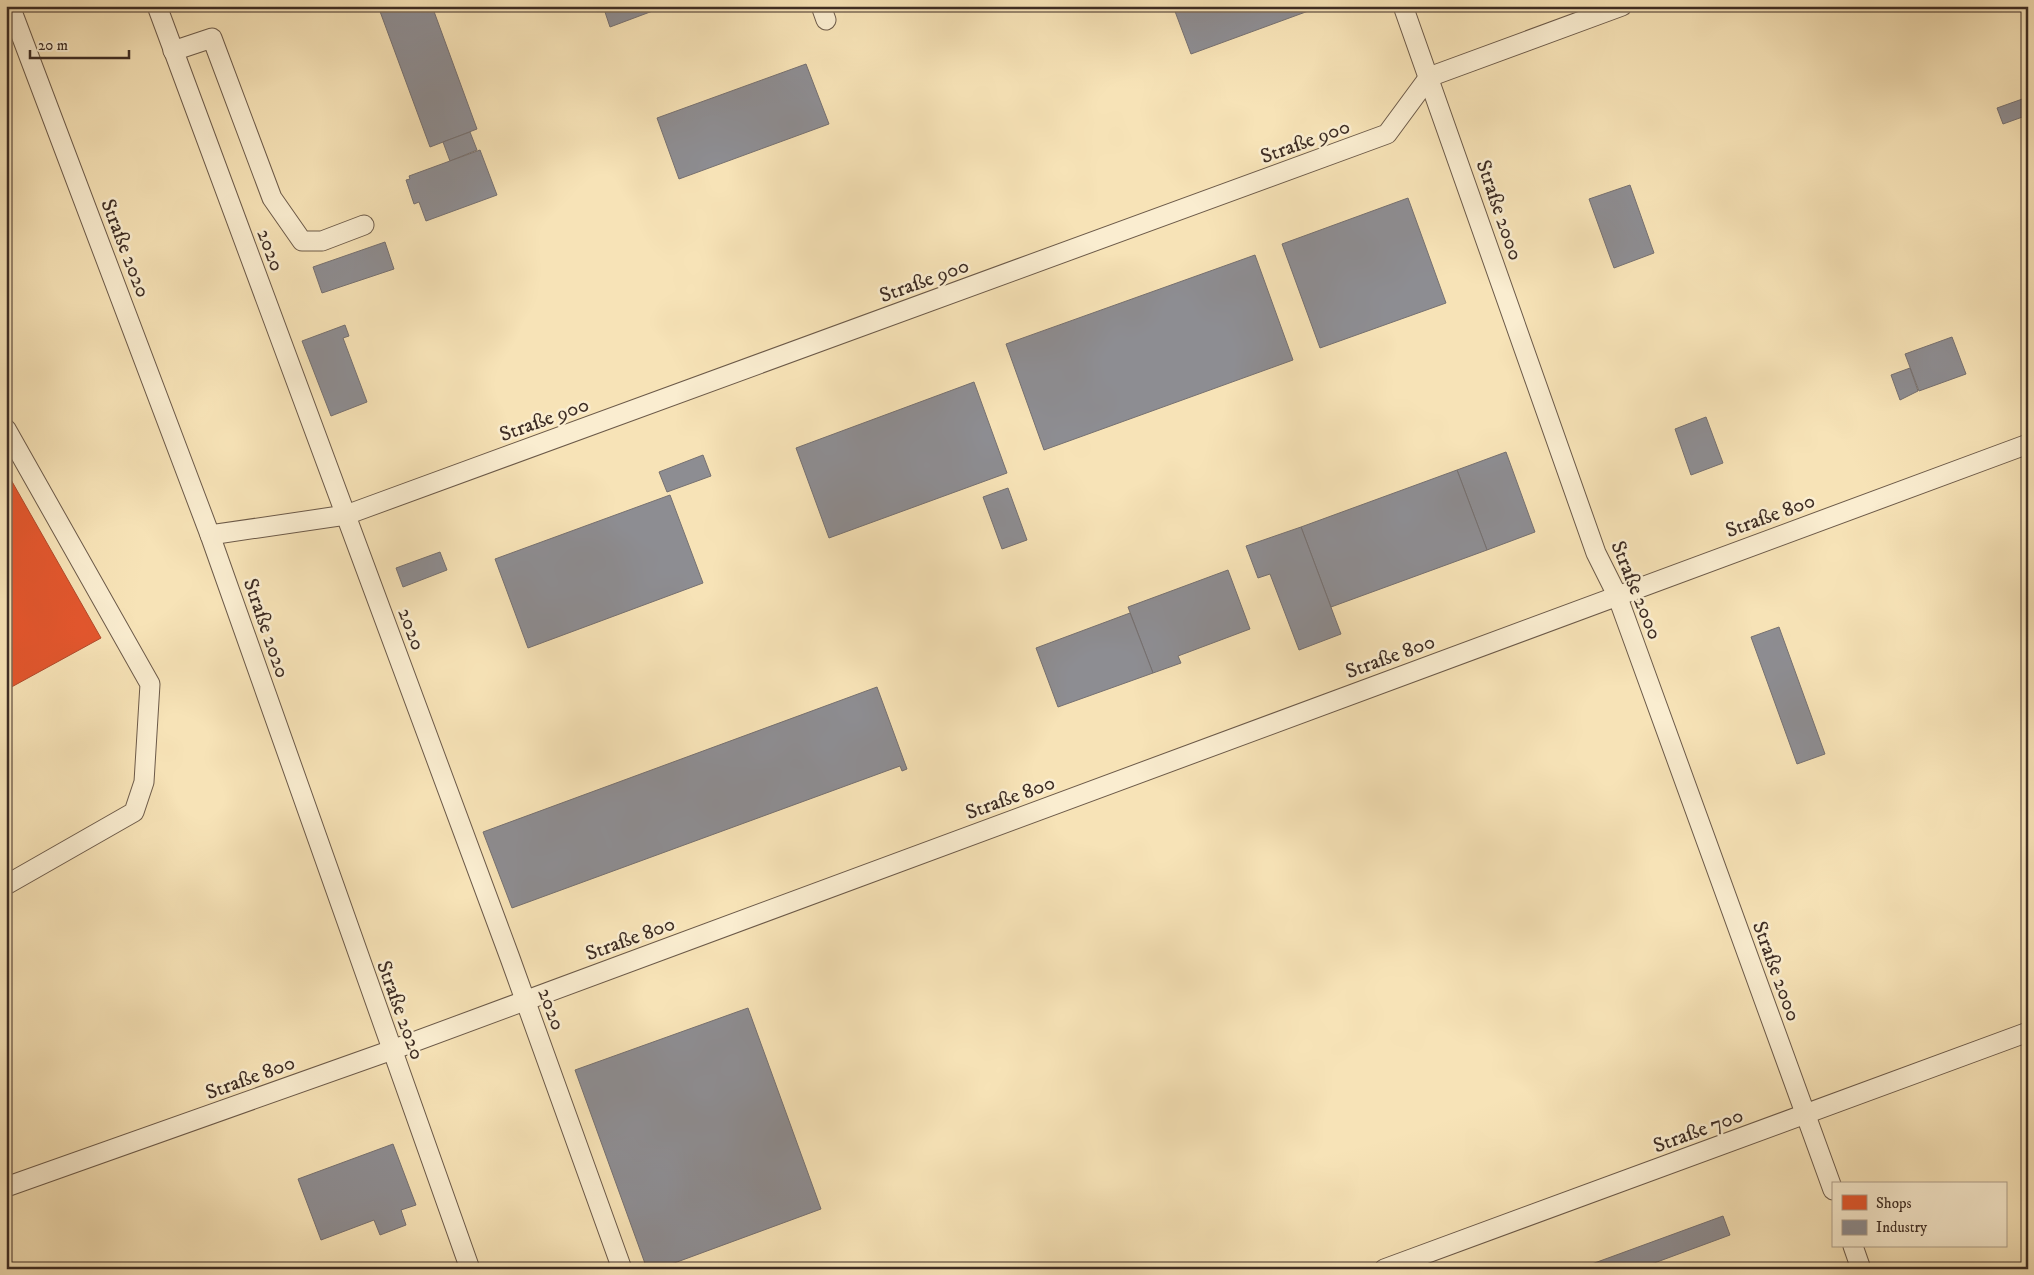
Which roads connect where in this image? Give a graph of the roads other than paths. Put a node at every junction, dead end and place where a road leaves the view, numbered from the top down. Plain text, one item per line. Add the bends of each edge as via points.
1 (10, 6) edge
2 (157, 6) edge
3 (1403, 6) edge
4 (1622, 6) edge
5 (173, 51) junction
6 (1429, 77) junction
7 (364, 225) dead end
8 (6, 429) edge
9 (2028, 444) edge
10 (346, 515) junction
11 (210, 535) junction
12 (1618, 595) junction
13 (6, 885) edge
14 (525, 1001) junction
15 (2028, 1032) edge
16 (392, 1050) junction
17 (1806, 1115) junction
18 (6, 1187) edge
19 (1832, 1187) edge
20 (1854, 1248) edge
21 (470, 1269) edge
22 (622, 1269) edge
23 (1384, 1269) edge
24 (1861, 1269) edge

1 - 11 lane, Straße 2020
2 - 5 lane, 2020
3 - 6 lane, Straße 2000
4 - 6 lane
5 - 7 lane via 212,38 272,198 302,241 322,241
5 - 10 lane, 2020
6 - 10 lane, Straße 900 via 1387,134
6 - 12 lane, Straße 2000 via 1596,553
8 - 13 lane via 150,684 144,782 134,812
9 - 12 lane, Straße 800
10 - 11 lane, Straße 900
10 - 14 lane, 2020
11 - 16 lane, Straße 2020
12 - 14 lane, Straße 800
12 - 17 lane, Straße 2000
14 - 16 lane, Straße 800
14 - 22 lane, 2020
15 - 17 lane, Straße 700
16 - 18 lane, Straße 800
16 - 21 lane, Straße 2020
17 - 19 lane, Straße 2000
17 - 23 lane, Straße 700
20 - 24 lane

